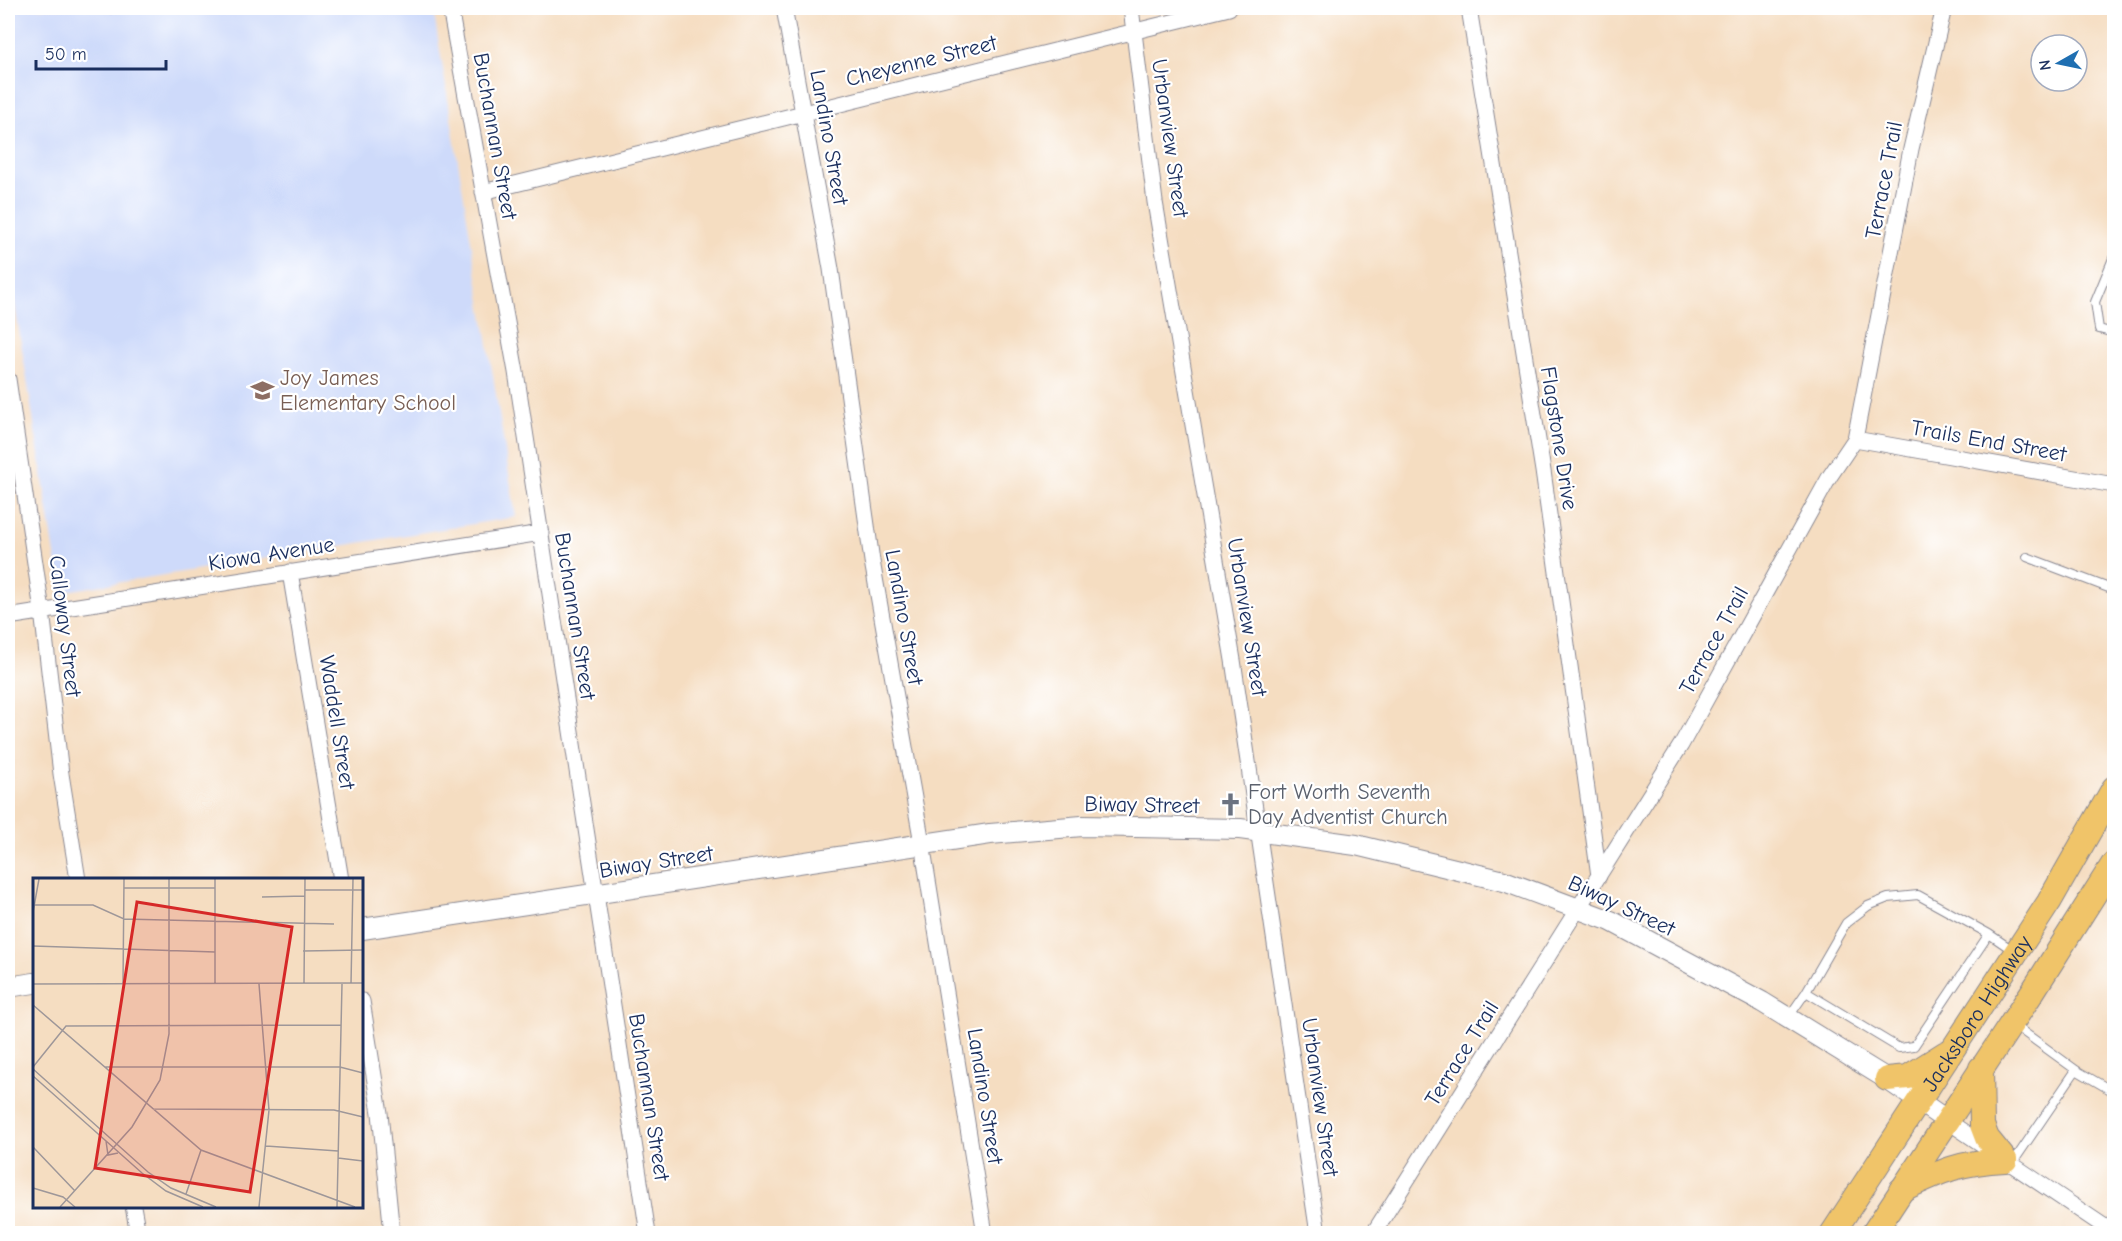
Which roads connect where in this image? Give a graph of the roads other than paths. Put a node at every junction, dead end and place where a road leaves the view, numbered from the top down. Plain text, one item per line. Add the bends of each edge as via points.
1 (97, 8) edge
2 (120, 8) edge
3 (450, 8) edge
4 (784, 8) edge
5 (1131, 8) edge
6 (1229, 8) edge
7 (1469, 8) edge
8 (1944, 8) edge
9 (1134, 32) junction
10 (803, 112) junction
11 (483, 192) junction
12 (2115, 256) edge
13 (2115, 333) edge
14 (8, 379) edge
15 (1855, 439) junction
16 (2115, 485) edge
17 (541, 533) junction
18 (2027, 557) dead end
19 (290, 572) junction
20 (2115, 590) edge
21 (42, 611) junction
22 (8, 617) edge
23 (2115, 788) edge
24 (1258, 831) junction
25 (922, 843) junction
26 (2115, 863) edge
27 (1599, 876) junction
28 (78, 878) edge
29 (341, 878) edge
30 (596, 895) junction
31 (1579, 909) junction
32 (363, 929) edge
33 (1989, 934) junction
34 (2015, 952) junction
35 (33, 983) edge
36 (8, 987) edge
37 (1806, 992) junction
38 (363, 1006) edge
39 (1788, 1018) junction
40 (2012, 1023) junction
41 (1953, 1048) junction
42 (1981, 1068) junction
43 (2076, 1070) junction
44 (1887, 1079) junction
45 (2115, 1092) edge
46 (1919, 1101) junction
47 (1946, 1120) junction
48 (2008, 1162) junction
49 (1901, 1190) junction
50 (133, 1208) edge
51 (138, 1233) edge
52 (392, 1233) edge
53 (648, 1233) edge
54 (985, 1233) edge
55 (1318, 1233) edge
56 (1373, 1233) edge
57 (1832, 1233) edge
58 (1873, 1233) edge
59 (2115, 1233) edge

1 - 2 lane
3 - 11 street, Buchannan Street
4 - 10 street, Landino Street
5 - 9 street, Urbanview Street
6 - 9 street, Cheyenne Street
7 - 27 street, Flagstone Drive via 1543,471
8 - 15 street, Terrace Trail via 1911,148
9 - 10 street, Cheyenne Street
9 - 24 street, Urbanview Street via 1155,202
10 - 11 street, Cheyenne Street
10 - 25 street, Landino Street via 831,269 872,561
11 - 17 street, Buchannan Street
12 - 13 lane via 2095,302 2099,329
14 - 21 street, Calloway Street
15 - 16 street, Trails End Street
15 - 27 street, Terrace Trail via 1830,476 1681,745
17 - 19 street, Kiowa Avenue
17 - 30 street, Buchannan Street
18 - 20 lane
19 - 21 street, Kiowa Avenue
19 - 29 street, Waddell Street
21 - 22 street, Kiowa Avenue
21 - 28 street, Calloway Street
23 - 34 main road, Jacksboro Highway
24 - 25 street, Biway Street via 1082,826
24 - 31 street, Biway Street via 1356,845 1504,881
24 - 55 street, Urbanview Street
25 - 30 street, Biway Street
25 - 54 street, Landino Street
26 - 40 main road, Jacksboro Highway
27 - 31 street, Terrace Trail
30 - 32 street, Biway Street
30 - 53 street, Buchannan Street
31 - 39 street, Biway Street via 1611,921
31 - 56 street, Terrace Trail
33 - 34 lane
33 - 37 lane via 1918,895 1888,898 1868,906 1846,923
33 - 37 lane via 1914,1046 1899,1048
34 - 41 main road, Jacksboro Highway
35 - 36 street
37 - 39 lane
38 - 52 street via 380,1113
39 - 44 street, Biway Street
40 - 42 main road, Jacksboro Highway
40 - 43 lane
41 - 44 main road via 1908,1077
41 - 46 main road, Jacksboro Highway
42 - 47 main road, Jacksboro Highway
42 - 48 main road via 1982,1125 1987,1138
43 - 45 lane
43 - 48 lane
44 - 46 street, Biway Street
46 - 47 street, Biway Street
46 - 57 main road, Jacksboro Highway
47 - 48 street, Biway Street
47 - 49 main road, Jacksboro Highway
48 - 49 main road via 1953,1167
48 - 59 street, Biway Street
49 - 58 main road, Jacksboro Highway
50 - 51 street

